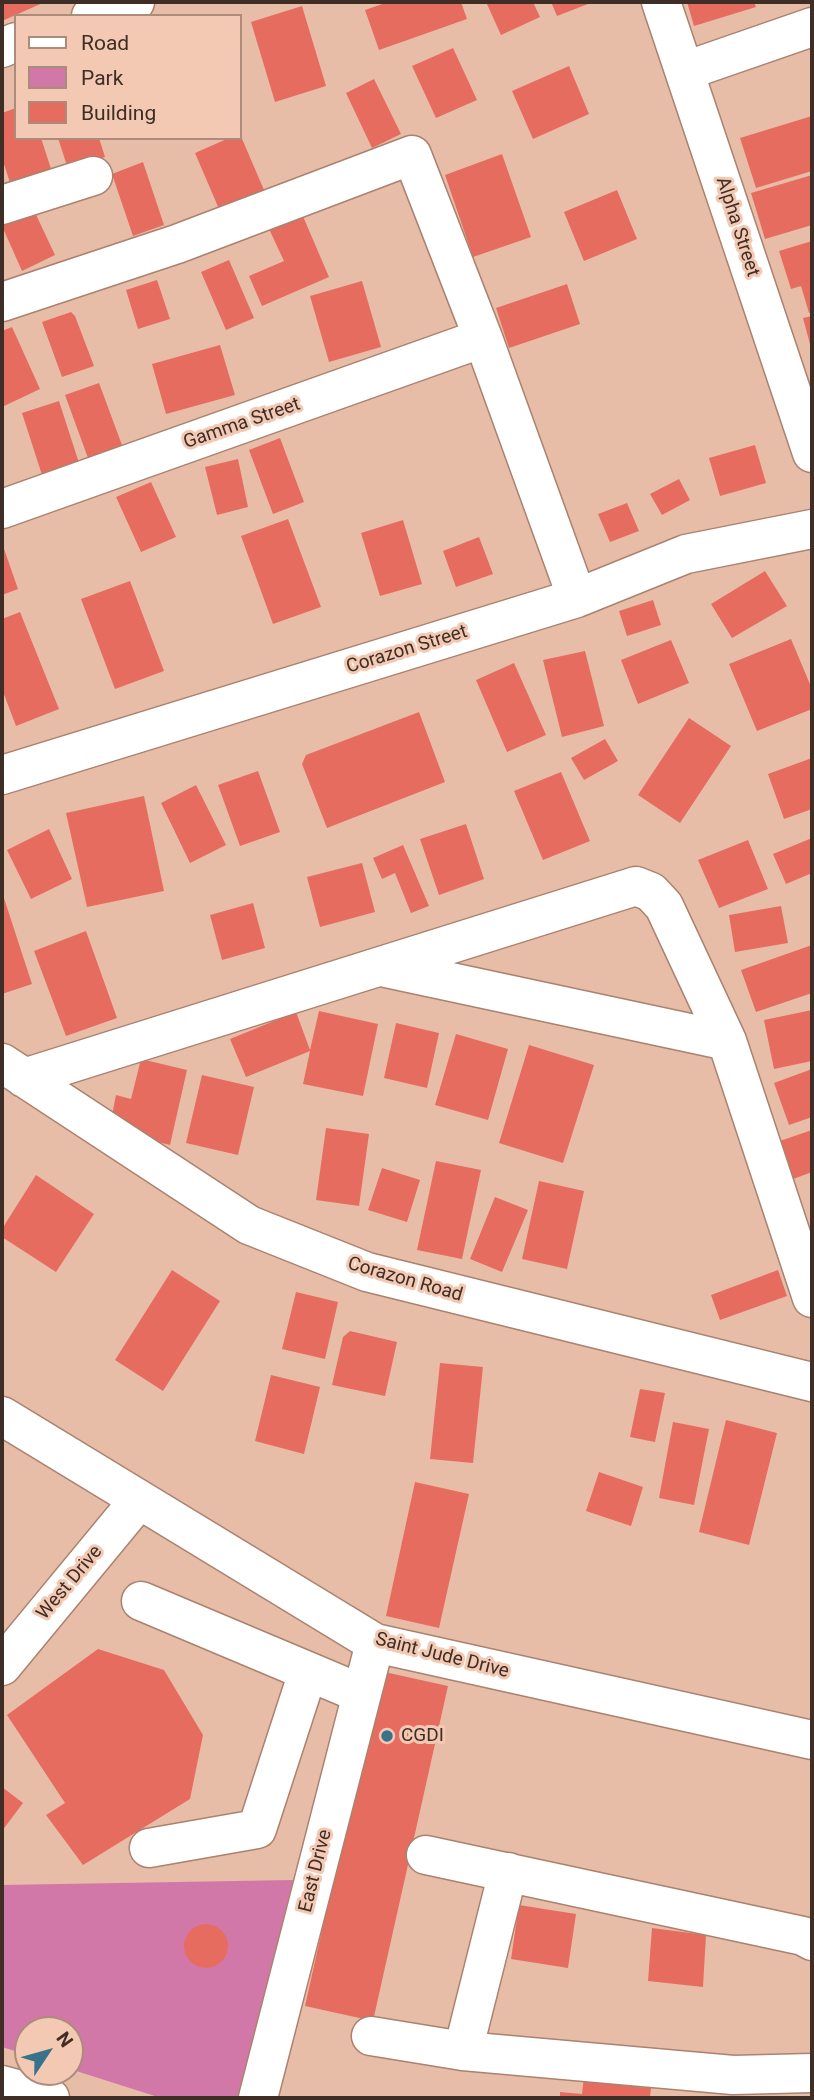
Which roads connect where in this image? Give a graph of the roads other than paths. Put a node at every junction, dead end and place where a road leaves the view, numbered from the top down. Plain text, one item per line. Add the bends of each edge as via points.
1 (135, 2) edge
2 (661, 2) edge
3 (97, 14) edge
4 (812, 27) edge
5 (685, 71) junction
6 (93, 176) dead end
7 (2, 205) edge
8 (2, 302) edge
9 (483, 338) junction
10 (812, 453) edge
11 (2, 509) edge
12 (812, 528) edge
13 (577, 598) junction
14 (2, 775) edge
15 (379, 967) junction
16 (727, 1041) junction
17 (13, 1071) edge
18 (812, 1298) edge
19 (812, 1382) edge
20 (2, 1416) edge
21 (139, 1500) junction
22 (141, 1601) dead end
23 (375, 1643) junction
24 (2, 1666) edge
25 (308, 1672) junction
26 (362, 1694) junction
27 (812, 1740) edge
28 (149, 1848) dead end
29 (426, 1855) dead end
30 (508, 1872) junction
31 (812, 1941) edge
32 (371, 2036) dead end
33 (463, 2051) junction
34 (812, 2073) edge
35 (2, 2085) edge
36 (50, 2098) edge
37 (258, 2098) edge

1 - 3 main road
2 - 5 main road, Alpha Street
4 - 5 main road
5 - 10 main road, Alpha Street
6 - 7 main road
8 - 9 main road via 177,244 412,155
9 - 11 main road, Gamma Street
9 - 13 main road
12 - 13 main road, Corazon Street via 686,554
13 - 14 main road, Corazon Street
15 - 16 main road
15 - 16 main road via 636,886 651,892 664,906
15 - 17 main road
16 - 18 main road
17 - 19 main road, Corazon Road via 250,1225 367,1272
20 - 21 main road, Saint Jude Drive
21 - 23 main road, Saint Jude Drive
21 - 24 main road, West Drive
22 - 25 main road
23 - 26 main road, East Drive
23 - 27 main road, Saint Jude Drive
25 - 26 main road
25 - 28 main road via 257,1829
26 - 37 main road, East Drive
29 - 30 main road
30 - 31 main road
30 - 33 main road
32 - 33 main road
33 - 34 main road via 733,2075
35 - 36 main road

